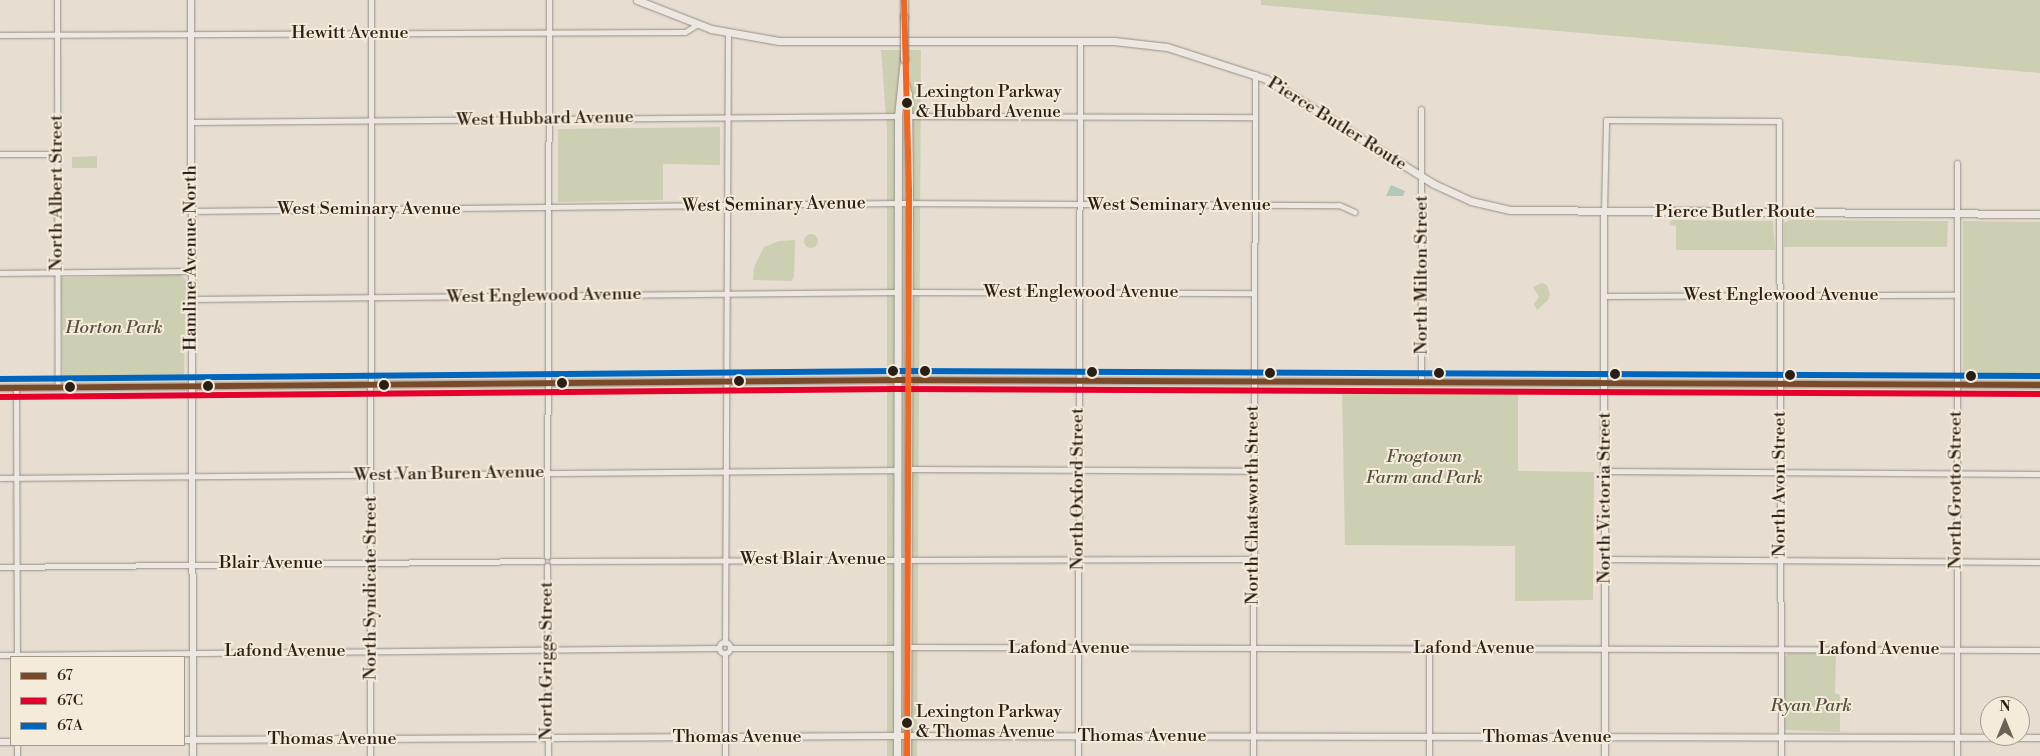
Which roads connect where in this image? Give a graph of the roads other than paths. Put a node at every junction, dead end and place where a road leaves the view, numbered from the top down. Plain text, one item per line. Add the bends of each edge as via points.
1 (57, 0) edge
2 (192, 0) edge
3 (371, 0) edge
4 (549, 0) edge
5 (637, 0) edge
6 (904, 0) edge
7 (698, 24) junction
8 (549, 32) junction
9 (191, 33) junction
10 (371, 33) junction
11 (728, 33) junction
12 (57, 34) junction
13 (0, 35) edge
14 (1080, 41) junction
15 (1255, 74) junction
16 (904, 81) junction
17 (1421, 109) dead end
18 (898, 116) junction
19 (908, 116) junction
20 (1079, 116) junction
21 (1254, 117) junction
22 (726, 118) junction
23 (548, 119) junction
24 (1606, 120) joint
25 (370, 121) junction
26 (191, 122) junction
27 (0, 154) edge
28 (57, 154) junction
29 (1956, 163) dead end
30 (1422, 177) junction
31 (898, 203) junction
32 (909, 203) junction
33 (1078, 204) junction
34 (1254, 205) junction
35 (726, 206) junction
36 (548, 208) junction
37 (371, 210) junction
38 (191, 211) junction
39 (1355, 212) dead end
40 (1604, 212) junction
41 (1781, 212) junction
42 (1956, 213) junction
43 (2040, 214) edge
44 (191, 270) junction
45 (57, 272) junction
46 (0, 273) edge
47 (898, 292) junction
48 (908, 292) junction
49 (1078, 293) junction
50 (1254, 293) junction
51 (726, 294) junction
52 (1780, 295) junction
53 (1957, 295) junction
54 (548, 296) junction
55 (1605, 296) junction
56 (370, 298) junction
57 (191, 299) junction
58 (898, 380) junction
59 (908, 380) junction
60 (1078, 381) junction
61 (1253, 381) junction
62 (725, 382) junction
63 (1421, 382) junction
64 (1605, 383) junction
65 (548, 384) junction
66 (1780, 384) junction
67 (1956, 385) junction
68 (2040, 385) edge
69 (192, 386) junction
70 (371, 386) junction
71 (58, 387) junction
72 (0, 388) edge
73 (16, 388) junction
74 (897, 470) junction
75 (908, 470) junction
76 (1078, 470) junction
77 (725, 471) junction
78 (1253, 471) junction
79 (1605, 471) junction
80 (548, 472) junction
81 (1780, 472) junction
82 (1956, 473) junction
83 (371, 474) junction
84 (2040, 474) edge
85 (194, 476) junction
86 (0, 478) edge
87 (17, 478) junction
88 (547, 556) junction
89 (897, 558) junction
90 (908, 558) junction
91 (725, 559) junction
92 (1078, 559) junction
93 (1253, 559) junction
94 (1604, 559) junction
95 (552, 560) junction
96 (542, 561) junction
97 (1780, 561) junction
98 (1956, 562) junction
99 (2040, 562) edge
100 (370, 563) junction
101 (194, 564) junction
102 (0, 566) edge
103 (17, 566) junction
104 (547, 566) junction
105 (725, 642) junction
106 (908, 647) junction
107 (1253, 647) junction
108 (719, 648) junction
109 (730, 648) junction
110 (897, 648) junction
111 (1078, 648) junction
112 (1429, 648) junction
113 (1605, 648) junction
114 (548, 649) junction
115 (1781, 649) junction
116 (1956, 650) junction
117 (2040, 650) edge
118 (370, 651) junction
119 (194, 652) junction
120 (725, 654) junction
121 (0, 655) edge
122 (17, 656) edge
123 (897, 736) junction
124 (907, 736) junction
125 (1078, 736) junction
126 (1253, 736) junction
127 (725, 737) junction
128 (1430, 737) junction
129 (1605, 737) junction
130 (548, 738) junction
131 (1781, 738) junction
132 (1957, 738) junction
133 (2040, 738) edge
134 (370, 739) junction
135 (185, 740) edge
136 (194, 740) junction
137 (194, 756) edge
138 (370, 756) edge
139 (548, 756) edge
140 (725, 756) edge
141 (897, 756) edge
142 (907, 756) edge
143 (1078, 756) edge
144 (1253, 756) edge
145 (1430, 756) edge
146 (1605, 756) edge
147 (1781, 756) edge
148 (1957, 756) edge

1 - 12 street, North Albert Street
2 - 9 street, Hamline Avenue North
3 - 10 street, North Syndicate Street
4 - 8 street, North Griggs Street
5 - 7 main road, Pierce Butler Route
6 - 16 main road, bridge
7 - 8 street, Hewitt Avenue via 685,32
7 - 11 main road, Pierce Butler Route
8 - 10 street, Hewitt Avenue
8 - 23 street, North Griggs Street
9 - 10 street, Hewitt Avenue
9 - 12 street, Hewitt Avenue
9 - 26 street, Hamline Avenue North
10 - 25 street, North Syndicate Street
11 - 14 main road, Pierce Butler Route via 790,42
11 - 22 street
12 - 13 street, Hewitt Avenue
12 - 28 street, North Albert Street
14 - 15 main road, Pierce Butler Route via 1167,47
14 - 20 street, North Oxford Street
15 - 21 street, North Chatsworth Street
15 - 30 main road, Pierce Butler Route
16 - 18 main road
16 - 19 main road
17 - 30 street, North Milton Street
18 - 22 street, West Hubbard Avenue
18 - 31 main road
19 - 20 street
19 - 32 main road
20 - 21 street
20 - 33 street, North Oxford Street
21 - 34 street, North Chatsworth Street
22 - 23 street, West Hubbard Avenue
22 - 35 street
23 - 25 street, West Hubbard Avenue
23 - 36 street, North Griggs Street
24 - 40 street, North Victoria Street
24 - 41 street, North Avon Street via 1779,121
25 - 26 street, West Hubbard Avenue
25 - 37 street, North Syndicate Street
26 - 38 street, Hamline Avenue North
27 - 28 street
28 - 45 street, North Albert Street
29 - 42 street, North Grotto Street
30 - 40 main road, Pierce Butler Route via 1458,195 1496,208
30 - 63 street, North Milton Street
31 - 32 street, West Seminary Avenue
31 - 35 street, West Seminary Avenue
31 - 47 main road
32 - 33 street, West Seminary Avenue
32 - 48 main road
33 - 34 street, West Seminary Avenue
33 - 49 street, North Oxford Street
34 - 39 street, West Seminary Avenue via 1339,205
34 - 50 street, North Chatsworth Street
35 - 36 street, West Seminary Avenue
35 - 51 street
36 - 37 street, West Seminary Avenue
36 - 54 street, North Griggs Street
37 - 38 street, West Seminary Avenue
37 - 56 street, North Syndicate Street
38 - 44 street, Hamline Avenue North
40 - 41 main road, Pierce Butler Route
40 - 55 street, North Victoria Street
41 - 42 main road, Pierce Butler Route
41 - 52 street, North Avon Street
42 - 43 main road, Pierce Butler Route
42 - 53 street, North Grotto Street
44 - 45 street
44 - 57 street, Hamline Avenue North
45 - 46 street
45 - 71 street, North Albert Street
47 - 51 street, West Englewood Avenue
47 - 58 main road
48 - 49 street, West Englewood Avenue
48 - 59 main road
49 - 50 street, West Englewood Avenue
49 - 60 street, North Oxford Street
50 - 61 street, North Chatsworth Street
51 - 54 street, West Englewood Avenue
51 - 62 street
52 - 53 street, West Englewood Avenue
52 - 55 street, West Englewood Avenue
52 - 66 street, North Avon Street
53 - 67 street, North Grotto Street
54 - 56 street, West Englewood Avenue
54 - 65 street, North Griggs Street
55 - 64 street, North Victoria Street
56 - 57 street, West Englewood Avenue
56 - 70 street, North Syndicate Street
57 - 69 street, Hamline Avenue North
58 - 59 street
58 - 62 street
58 - 74 main road
59 - 60 street
59 - 75 main road
60 - 61 street
60 - 76 street, North Oxford Street
61 - 63 street
61 - 78 street, North Chatsworth Street
62 - 65 street
62 - 77 street
63 - 64 street
64 - 66 street
64 - 79 street, North Victoria Street
65 - 70 street
65 - 80 street, North Griggs Street
66 - 67 street
66 - 81 street, North Avon Street
67 - 68 street
67 - 82 street, North Grotto Street
69 - 70 street
69 - 71 street
69 - 85 street, Hamline Avenue North
70 - 83 street, North Syndicate Street
71 - 73 street
72 - 73 street
73 - 87 street
74 - 77 street, West Van Buren Avenue
74 - 89 main road
75 - 76 street
75 - 90 main road
76 - 78 street
76 - 92 street, North Oxford Street
77 - 80 street, West Van Buren Avenue
77 - 91 street
78 - 93 street, North Chatsworth Street
79 - 81 street
79 - 94 street, North Victoria Street
80 - 83 street, West Van Buren Avenue
80 - 88 street, North Griggs Street
81 - 82 street
81 - 97 street, North Avon Street
82 - 84 street
82 - 98 street, North Grotto Street
83 - 85 street, West Van Buren Avenue
83 - 100 street, North Syndicate Street
85 - 87 street, West Van Buren Avenue
85 - 101 street, Hamline Avenue North
86 - 87 street, West Van Buren Avenue
87 - 103 street
88 - 95 street
88 - 96 street
89 - 90 street, West Blair Avenue
89 - 91 street, West Blair Avenue
89 - 110 main road
90 - 92 street, West Blair Avenue
90 - 106 main road
91 - 95 street, West Blair Avenue
91 - 105 street
92 - 93 street, West Blair Avenue
92 - 111 street, North Oxford Street
93 - 107 street, North Chatsworth Street
94 - 97 street
94 - 113 street, North Victoria Street
95 - 104 street
96 - 100 street, Blair Avenue
96 - 104 street
97 - 98 street
97 - 115 street, North Avon Street
98 - 99 street
98 - 116 street, North Grotto Street
100 - 101 street, Blair Avenue
100 - 118 street, North Syndicate Street
101 - 103 street, Blair Avenue
101 - 119 street, Hamline Avenue North
102 - 103 street, Blair Avenue
103 - 122 street
104 - 114 street, North Griggs Street
105 - 108 street
105 - 109 street
106 - 111 street, Lafond Avenue
106 - 124 main road
107 - 111 street, Lafond Avenue
107 - 112 street, Lafond Avenue
107 - 126 street, North Chatsworth Street
108 - 114 street, Lafond Avenue
108 - 120 street
109 - 110 street
109 - 120 street
110 - 123 main road
111 - 125 street, North Oxford Street
112 - 113 street, Lafond Avenue
112 - 128 street
113 - 115 street, Lafond Avenue
113 - 129 street, North Victoria Street
114 - 118 street, Lafond Avenue
114 - 130 street, North Griggs Street
115 - 116 street, Lafond Avenue
115 - 131 street, North Avon Street
116 - 117 street, Lafond Avenue
116 - 132 street, North Grotto Street
118 - 119 street, Lafond Avenue
118 - 134 street, North Syndicate Street
119 - 122 street, Lafond Avenue
119 - 136 street, Hamline Avenue North
120 - 127 street
121 - 122 street, Lafond Avenue
123 - 124 street, Thomas Avenue
123 - 127 street, Thomas Avenue
123 - 141 main road
124 - 125 street, Thomas Avenue
124 - 142 main road
125 - 126 street, Thomas Avenue
125 - 143 street, North Oxford Street
126 - 128 street, Thomas Avenue
126 - 144 street, North Chatsworth Street
127 - 130 street, Thomas Avenue
127 - 140 street
128 - 129 street, Thomas Avenue
128 - 145 street
129 - 131 street, Thomas Avenue
129 - 146 street, North Victoria Street
130 - 134 street, Thomas Avenue
130 - 139 street, North Griggs Street
131 - 132 street, Thomas Avenue
131 - 147 street, North Avon Street
132 - 133 street, Thomas Avenue
132 - 148 street, North Grotto Street
134 - 136 street, Thomas Avenue
134 - 138 street, North Syndicate Street
135 - 136 street, Thomas Avenue
136 - 137 street, Hamline Avenue North

